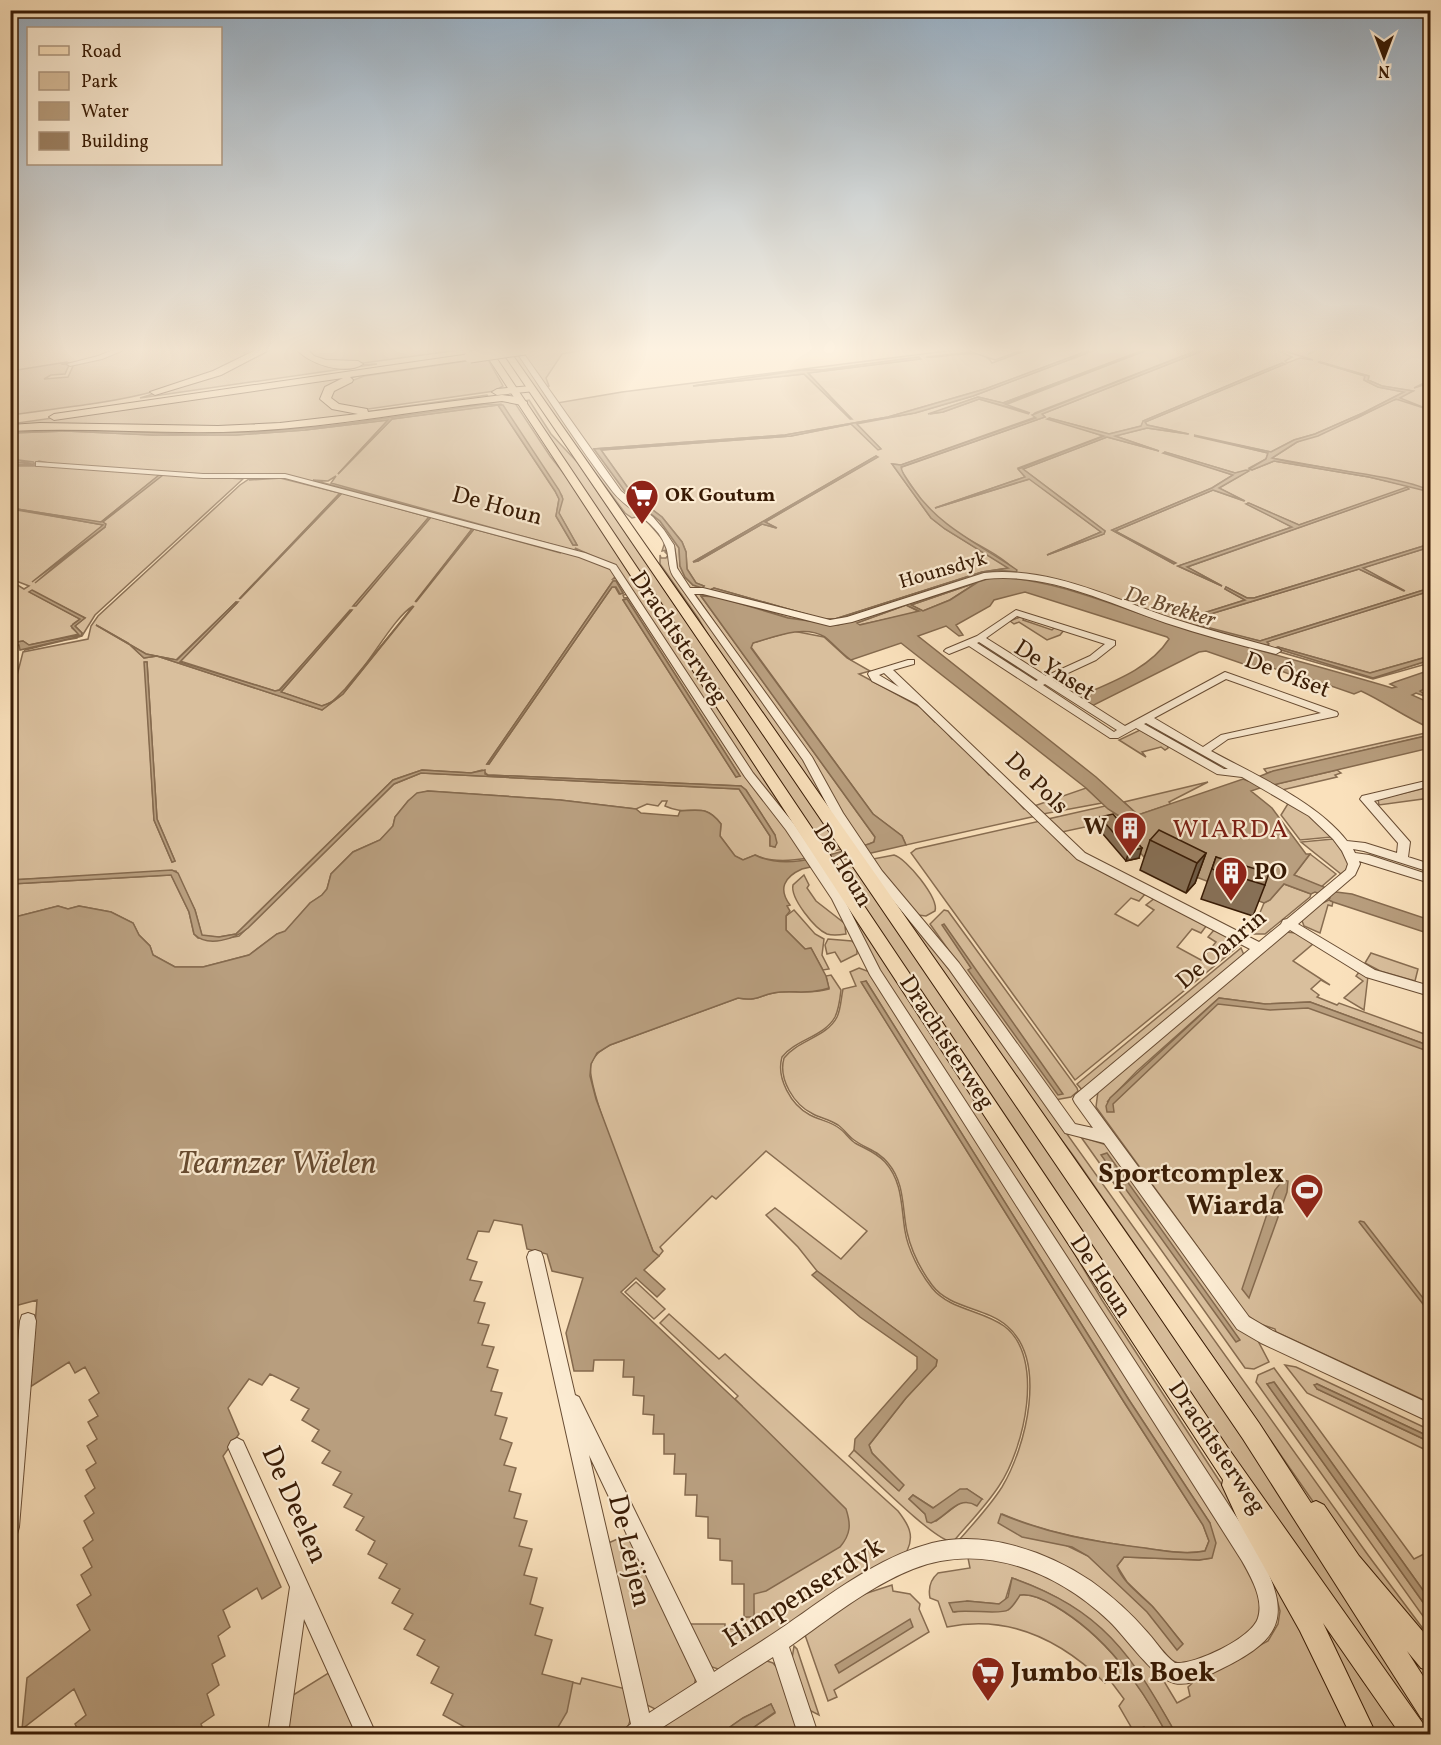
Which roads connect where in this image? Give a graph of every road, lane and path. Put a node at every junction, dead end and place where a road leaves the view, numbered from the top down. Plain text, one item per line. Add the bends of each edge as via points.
1 (154, 428) edge
2 (223, 428) edge
3 (539, 428) edge
4 (559, 428) edge
5 (574, 428) edge
6 (39, 464) dead end
7 (689, 591) junction
8 (1023, 603) dead end
9 (1016, 613) junction
10 (1122, 634) dead end
11 (975, 640) junction
12 (1112, 643) junction
13 (949, 651) dead end
14 (1276, 651) dead end
15 (911, 662) dead end
16 (1040, 682) junction
17 (1142, 722) junction
18 (1119, 733) joint
19 (1204, 751) junction
20 (1251, 778) junction
21 (1431, 783) edge
22 (1342, 844) junction
23 (858, 854) junction
24 (816, 855) junction
25 (1352, 856) junction
26 (1402, 859) junction
27 (826, 871) junction
28 (1427, 872) edge
29 (1287, 923) junction
30 (1259, 948) junction
31 (1431, 991) edge
32 (1108, 1138) junction
33 (535, 1257) dead end
34 (28, 1321) dead end
35 (564, 1385) junction
36 (1431, 1413) edge
37 (1251, 1431) junction
38 (237, 1447) dead end
39 (1220, 1456) junction
40 (10, 1527) edge
41 (299, 1587) junction
42 (778, 1642) junction
43 (1431, 1659) edge
44 (1194, 1671) joint
45 (710, 1686) junction
46 (1431, 1709) edge
47 (638, 1732) edge
48 (278, 1734) edge
49 (366, 1734) edge
50 (808, 1734) edge
51 (1363, 1734) edge
52 (1415, 1734) edge

1 - 2 highway
3 - 24 main road, Drachtsterweg
4 - 23 main road, Drachtsterweg
5 - 7 street, Drachtsterweg via 618,493 661,532 672,550 675,572
6 - 24 street, De Houn via 204,476 285,476 608,564 749,776
7 - 14 street, Hounsdyk via 703,591 830,623 984,576 1007,573 1092,594
7 - 23 street, Drachtsterweg via 808,759
8 - 9 street
9 - 11 street
9 - 12 street
10 - 12 street
11 - 13 street
11 - 16 street, De Ynset
12 - 16 street via 1094,658
15 - 30 street, De Pols via 886,669 1078,854
16 - 18 street, De Ynset
17 - 18 street, De Ôfset
17 - 19 street
17 - 19 street, De Ôfset via 1225,675 1333,714 1225,737
17 - 20 street via 1221,772
19 - 20 street
20 - 22 street via 1313,813
21 - 26 street via 1366,799 1404,842
22 - 25 street
22 - 26 street
23 - 32 street, Drachtsterweg via 947,957 1070,1129
23 - 37 main road, Drachtsterweg
24 - 27 main road, Drachtsterweg
25 - 28 street
25 - 29 street, De Oanrin via 1353,868
26 - 28 street
27 - 39 main road, Drachtsterweg
27 - 44 street, De Houn via 875,972 1263,1579 1270,1613 1265,1627 1254,1641
29 - 30 street, De Oanrin
29 - 31 street via 1371,974
30 - 32 street, De Oanrin via 1080,1099
32 - 36 street via 1243,1323
33 - 35 street, De Leijen
34 - 40 street
35 - 45 street, De Leijen
35 - 47 street, De Leijen
37 - 43 main road via 1278,1458 1351,1564
37 - 46 main road, Drachtsterweg
38 - 41 street, De Deelen
39 - 51 main road via 1245,1514 1301,1608
39 - 52 main road, Drachtsterweg
41 - 48 street, De Deelen
41 - 49 street, De Deelen
42 - 44 street, Himpenserdyk via 912,1559 953,1549 989,1551 1060,1574 1111,1608 1162,1666 1175,1673
42 - 45 street, Himpenserdyk
42 - 50 street
45 - 47 street, Himpenserdyk

